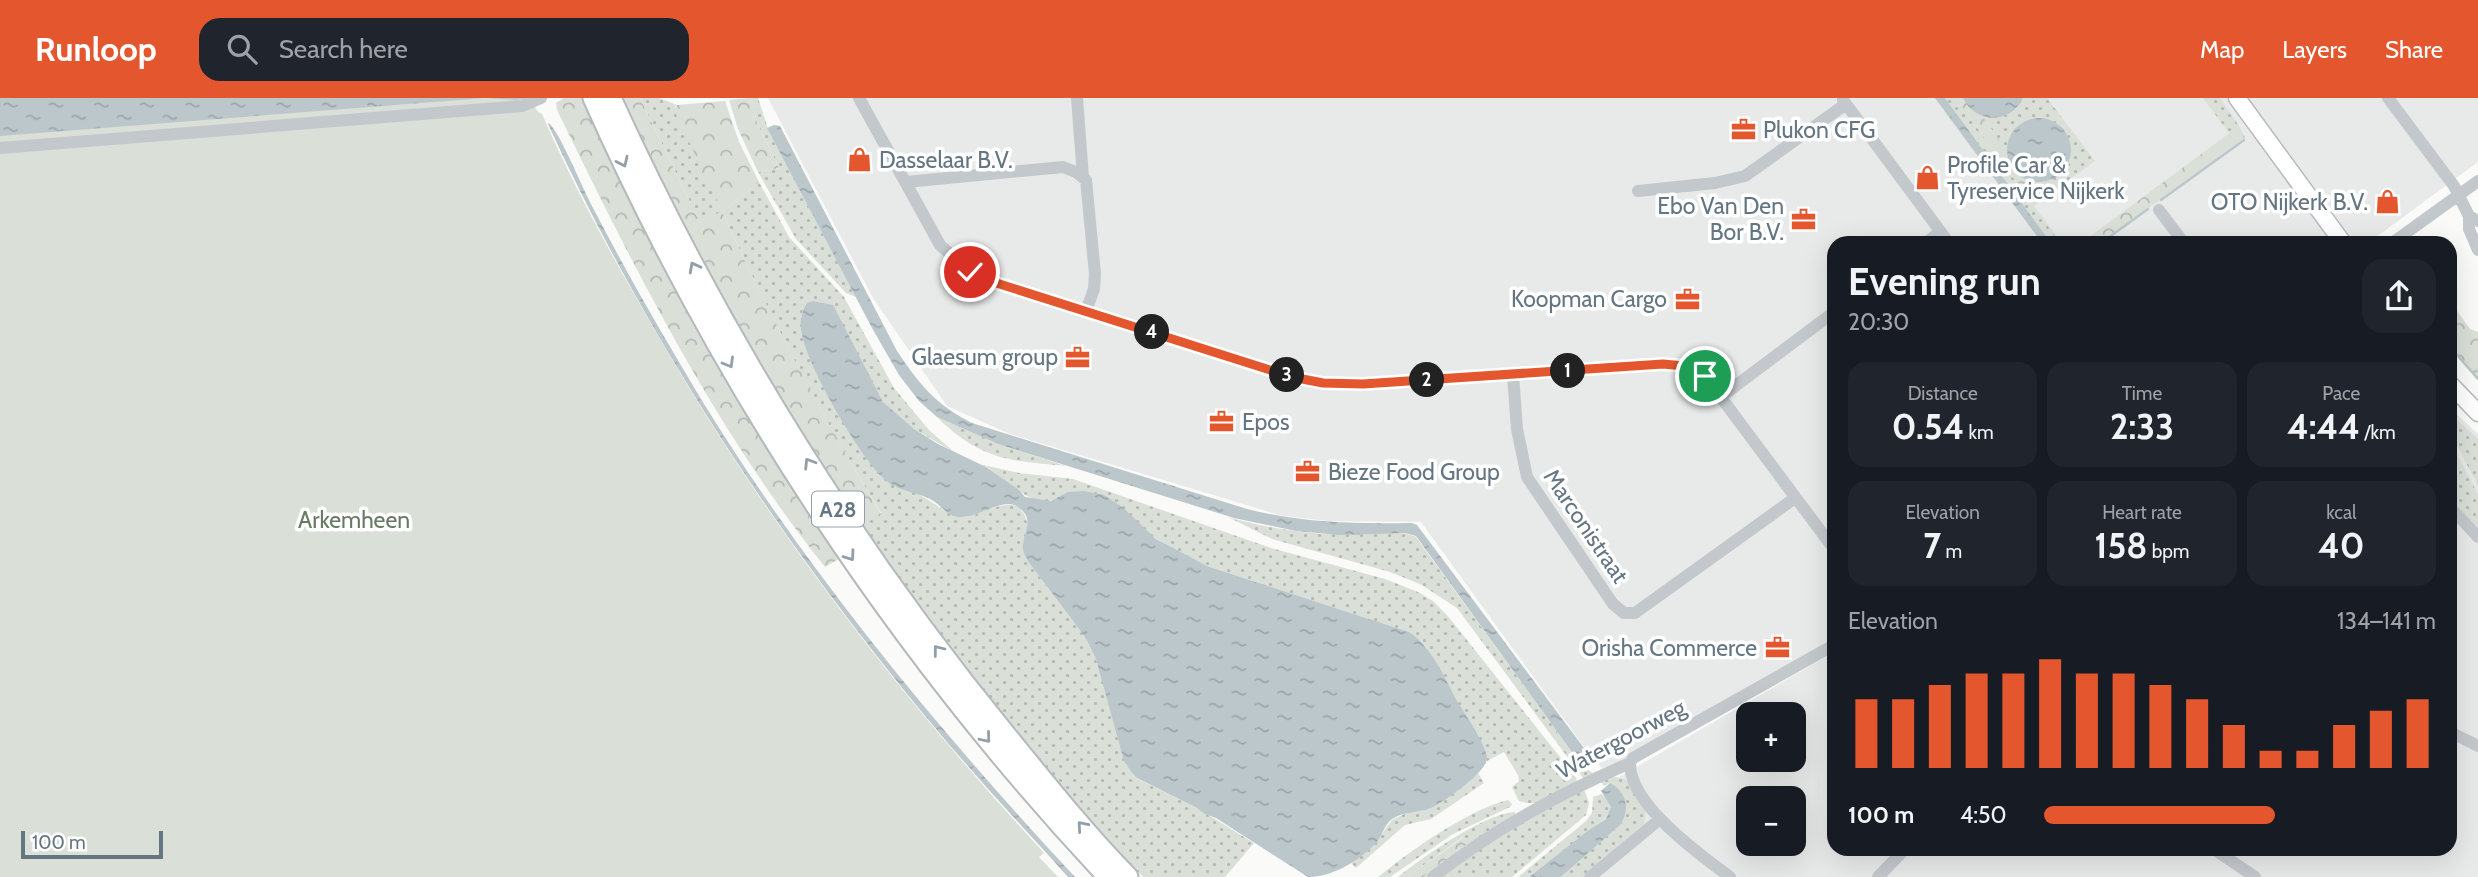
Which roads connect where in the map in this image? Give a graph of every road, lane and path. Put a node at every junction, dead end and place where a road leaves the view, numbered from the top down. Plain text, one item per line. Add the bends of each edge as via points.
1 (541, 98) edge
2 (859, 98) edge
3 (1077, 98) edge
4 (2236, 98) edge
5 (2388, 98) edge
6 (603, 99) edge
7 (1844, 101) edge
8 (0, 148) edge
9 (1083, 177) junction
10 (2478, 181) edge
11 (906, 182) junction
12 (1638, 191) dead end
13 (2458, 195) junction
14 (2159, 209) dead end
15 (2474, 218) edge
16 (1940, 232) junction
17 (1935, 236) edge
18 (1943, 236) edge
19 (2179, 236) edge
20 (2338, 236) edge
21 (2402, 236) edge
22 (2478, 250) edge
23 (1086, 311) junction
24 (1827, 317) edge
25 (1513, 375) junction
26 (2457, 391) edge
27 (1722, 396) junction
28 (2478, 413) edge
29 (1795, 498) junction
30 (2457, 514) edge
31 (2478, 537) edge
32 (1827, 540) edge
33 (1827, 649) edge
34 (2457, 736) edge
35 (2478, 746) edge
36 (1629, 763) junction
37 (1660, 819) junction
38 (1898, 856) edge
39 (2224, 856) edge
40 (1108, 877) edge
41 (1128, 877) edge
42 (1433, 877) edge
43 (1590, 877) edge
44 (1730, 877) edge
45 (1878, 877) edge
46 (2255, 877) edge

1 - 8 street via 522,106
2 - 11 street
3 - 9 street
4 - 20 main road
5 - 13 street
6 -> 40 highway, A28 via 636,192 688,292 825,522 961,707
41 -> 6 highway, A28 via 1043,781 906,610 779,415
7 - 12 street via 1745,176
7 - 16 street
9 - 11 street via 1063,167
9 - 23 street via 1095,274
10 - 13 street
11 - 23 street via 940,244 970,272
13 - 15 street
13 - 21 street
14 - 19 street
15 - 22 street via 2469,229
16 - 17 street
16 - 18 street
23 - 25 street via 1323,383
24 - 27 street
25 - 27 street via 1679,364 1695,367
25 - 29 street, Marconistraat via 1527,477 1613,604 1624,613 1635,613
26 - 28 main road
27 - 29 street
29 - 32 street
30 - 31 street
33 - 36 street, Watergoorweg
34 - 35 street
36 - 37 street via 1635,784
36 - 42 street, Watergoorweg via 1524,816
37 - 43 street
37 - 44 street
38 - 45 street
39 - 46 street

